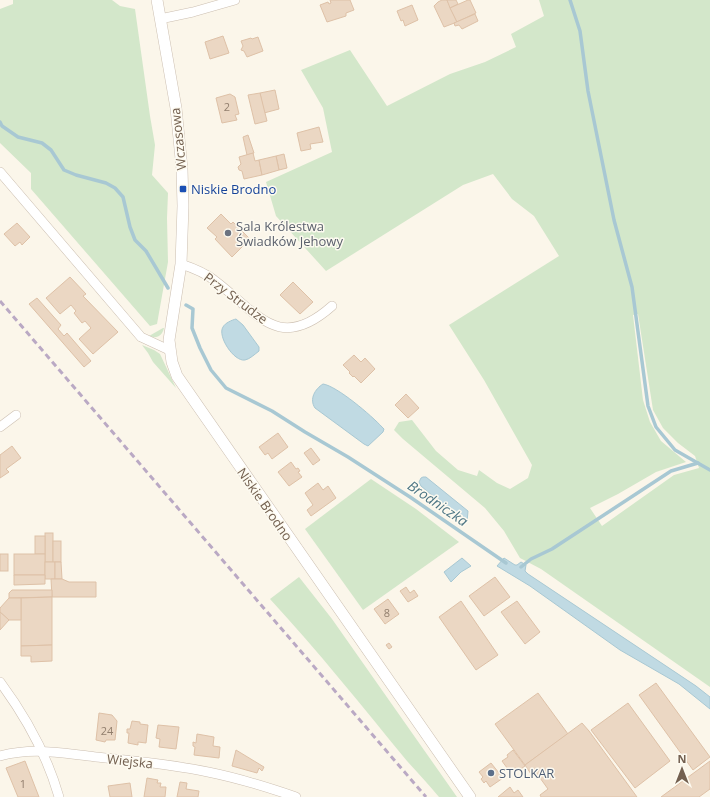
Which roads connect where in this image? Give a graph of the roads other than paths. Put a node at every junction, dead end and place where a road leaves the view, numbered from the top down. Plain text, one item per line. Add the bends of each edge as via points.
1 (157, 0) edge
2 (235, 0) edge
3 (160, 19) junction
4 (0, 172) edge
5 (181, 264) junction
6 (332, 306) dead end
7 (169, 350) junction
8 (16, 414) dead end
9 (0, 427) edge
10 (0, 682) edge
11 (42, 751) junction
12 (0, 756) edge
13 (59, 797) edge
14 (296, 797) edge
15 (470, 797) edge

1 - 3 street, Wczasowa
2 - 3 street
3 - 5 street, Wczasowa via 180,144 183,206
4 - 7 street via 141,337
5 - 6 street, Przy Strudze via 199,270 213,279 261,319 286,329 309,324
5 - 7 street, Wczasowa via 170,326
7 - 15 street, Niskie Brodno via 176,376 185,391
8 - 9 street
10 - 11 street via 17,706
11 - 12 street, Wiejska
11 - 13 street
11 - 14 street, Wiejska via 208,772

